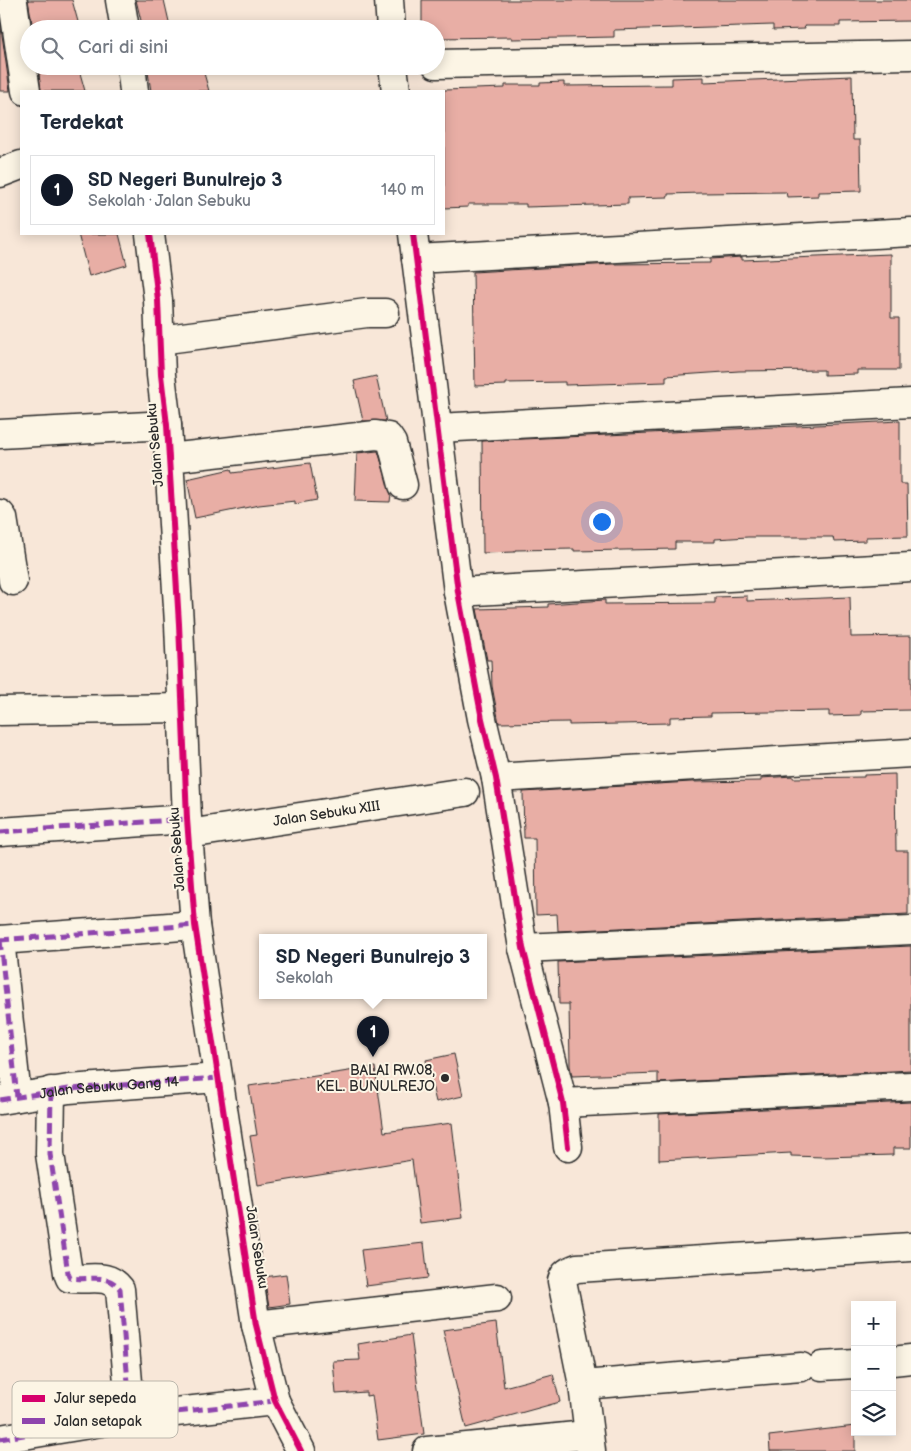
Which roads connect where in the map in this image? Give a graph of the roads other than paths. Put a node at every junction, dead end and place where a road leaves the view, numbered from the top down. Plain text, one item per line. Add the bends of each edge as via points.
1 (120, 0) edge
2 (390, 0) edge
3 (14, 2) dead end
4 (123, 20) edge
5 (391, 20) edge
6 (20, 46) edge
7 (911, 55) edge
8 (445, 64) edge
9 (24, 75) edge
10 (132, 75) edge
11 (394, 75) edge
12 (26, 90) edge
13 (134, 90) edge
14 (396, 90) edge
15 (20, 165) edge
16 (0, 173) edge
17 (911, 232) edge
18 (150, 235) edge
19 (415, 246) edge
20 (385, 313) dead end
21 (159, 340) junction
22 (911, 403) edge
23 (167, 425) junction
24 (438, 428) junction
25 (0, 434) edge
26 (169, 458) junction
27 (403, 485) dead end
28 (0, 514) edge
29 (911, 568) edge
30 (13, 581) dead end
31 (458, 592) junction
32 (182, 708) junction
33 (0, 711) edge
34 (911, 753) edge
35 (496, 778) junction
36 (465, 792) dead end
37 (188, 827) junction
38 (0, 832) edge
39 (194, 925) junction
40 (911, 930) edge
41 (0, 940) edge
42 (523, 948) junction
43 (218, 1078) junction
44 (911, 1086) edge
45 (51, 1091) junction
46 (8, 1098) edge
47 (562, 1103) junction
48 (568, 1147) dead end
49 (911, 1247) edge
50 (497, 1298) dead end
51 (256, 1325) junction
52 (911, 1359) edge
53 (896, 1361) edge
54 (851, 1364) edge
55 (128, 1381) edge
56 (583, 1385) junction
57 (275, 1401) junction
58 (178, 1412) edge
59 (588, 1443) edge
60 (301, 1451) edge
61 (427, 1451) edge

1 - 4 street
2 - 5 street
3 - 6 street
7 - 8 street
9 - 12 street
10 - 13 street
11 - 14 street
15 - 16 street
17 - 19 street
18 - 21 street, Jalan Sebuku
19 - 24 street
20 - 21 street
21 - 23 street, Jalan Sebuku
22 - 24 street
23 - 25 street
23 - 26 street, Jalan Sebuku
24 - 31 street
26 - 27 street via 376,435 388,437 392,443
26 - 32 street, Jalan Sebuku
28 - 30 street
29 - 31 street
31 - 35 street
32 - 33 street
32 - 37 street, Jalan Sebuku
34 - 35 street
35 - 42 street
36 - 37 street, Jalan Sebuku XIII
37 - 38 street, Jalan Sebuku XIII
37 - 39 street, Jalan Sebuku
39 - 41 street
39 - 43 street, Jalan Sebuku
40 - 42 street
41 - 46 street
42 - 47 street
43 - 45 street, Jalan Sebuku Gang 14
43 - 51 street, Jalan Sebuku
44 - 47 street
45 - 46 street, Jalan Sebuku Gang 14
45 - 55 street via 50,1154 68,1273 70,1278 76,1279 114,1280 120,1289
47 - 48 street
49 - 56 street via 577,1268 563,1275 562,1281
50 - 51 street
51 - 57 street, Jalan Sebuku
52 - 53 street
54 - 56 street
56 - 59 street
57 - 58 street
57 - 60 street, Jalan Sebuku
59 - 61 street

